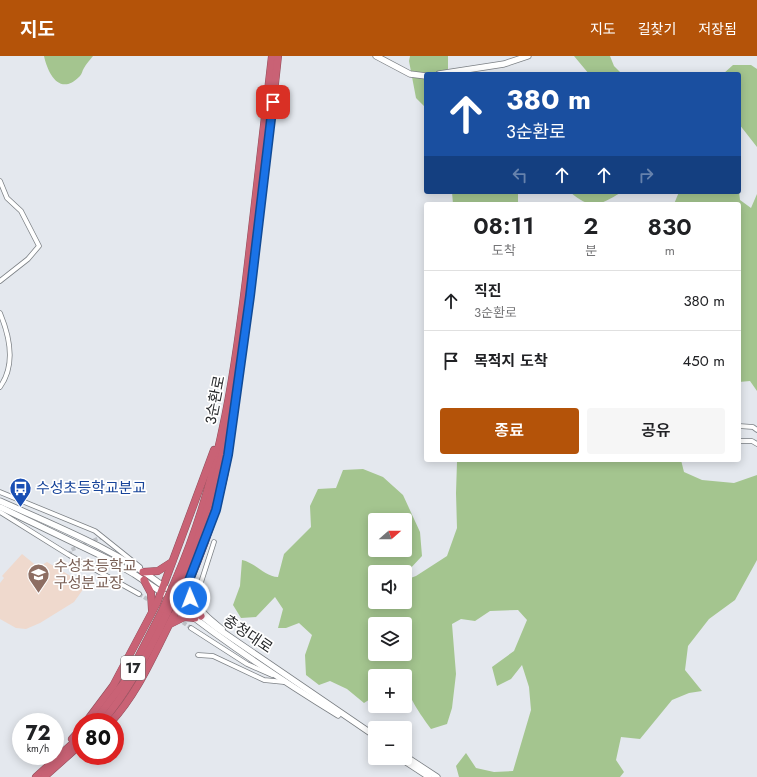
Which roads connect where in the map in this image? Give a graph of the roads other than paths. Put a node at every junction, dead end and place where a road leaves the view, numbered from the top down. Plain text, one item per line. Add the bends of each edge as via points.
1 (272, 56) edge
2 (278, 56) edge
3 (376, 56) edge
4 (528, 56) edge
5 (452, 72) edge
6 (424, 76) edge
7 (0, 181) edge
8 (0, 280) edge
9 (0, 313) edge
10 (0, 387) edge
11 (230, 395) junction
12 (741, 426) edge
13 (757, 430) edge
14 (741, 441) edge
15 (757, 444) edge
16 (0, 492) edge
17 (0, 501) edge
18 (0, 507) edge
19 (0, 512) edge
20 (214, 542) dead end
21 (172, 562) junction
22 (143, 572) junction
23 (144, 580) junction
24 (182, 582) junction
25 (163, 586) junction
26 (185, 593) junction
27 (139, 594) tunnel mouth
28 (157, 603) junction
29 (180, 603) junction
30 (169, 611) junction
31 (152, 612) junction
32 (198, 617) junction
33 (170, 624) junction
34 (191, 628) tunnel mouth
35 (239, 642) junction
36 (198, 655) dead end
37 (277, 677) junction
38 (284, 682) junction
39 (93, 713) edge
40 (101, 713) edge
41 (109, 713) edge
42 (117, 713) edge
43 (368, 731) edge
44 (368, 735) edge
45 (72, 739) edge
46 (72, 744) edge
47 (72, 753) edge
48 (72, 755) edge
49 (412, 761) edge
50 (410, 765) edge
51 (58, 766) junction
52 (47, 768) junction
53 (36, 777) edge
54 (44, 777) edge
55 (428, 777) edge
56 (437, 777) edge

1 - 11 highway, 3순환로 / 17 via 243,310
2 - 24 highway, 3순환로 / 17 via 239,377 216,483
3 - 6 main road via 410,74
4 - 5 main road via 504,64
7 - 8 street via 7,198 21,211 39,246 28,259
9 - 10 street via 8,332 10,357 9,370
11 - 21 highway via 211,461
11 - 24 highway, 3순환로 / 17 via 208,489
12 - 13 street
14 - 15 street via 752,441
16 - 22 street via 95,531
17 - 22 main road, 충청대로 via 64,529
18 - 23 main road, 충청대로 via 108,559
19 - 27 street
20 - 35 street via 198,590 197,604
21 - 22 highway via 158,571
21 - 25 highway
22 - 25 main road, 충청대로
23 - 25 main road, 충청대로
23 - 31 highway via 152,597
24 - 26 highway
24 - 30 highway, 3순환로 / 17, bridge
24 - 32 highway
25 - 26 highway
25 - 28 highway
25 - 29 main road, 충청대로
26 - 29 highway
28 - 30 highway
28 - 31 highway
29 - 30 highway
29 - 32 main road, 충청대로
30 - 33 highway
30 - 40 highway, 3순환로 / 17 via 146,644 128,677
30 - 41 highway, 3순환로 / 17 via 141,667
31 - 39 highway via 113,686
32 - 33 highway via 184,617
32 - 35 main road, 충청대로
32 - 37 main road, 충청대로
33 - 42 highway via 140,682
34 - 37 street via 247,664
35 - 43 main road, 충청대로
36 - 38 street via 213,656 264,680
37 - 38 main road, 충청대로
38 - 44 main road, 충청대로
45 - 52 highway
46 - 52 highway
47 - 51 highway
48 - 51 highway
49 - 56 main road
50 - 55 main road
51 - 54 highway
52 - 53 highway

